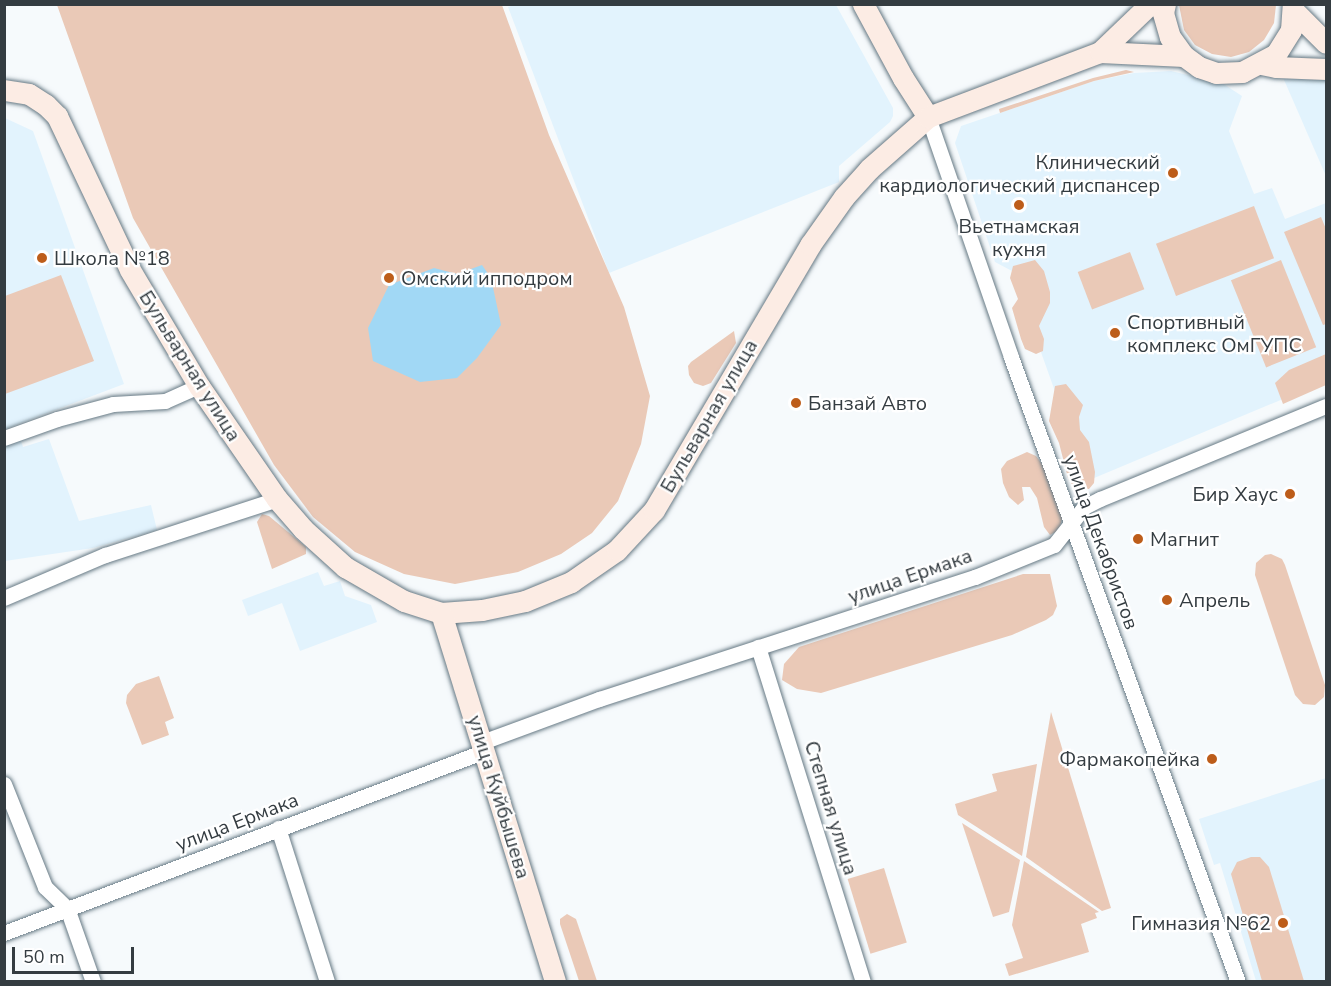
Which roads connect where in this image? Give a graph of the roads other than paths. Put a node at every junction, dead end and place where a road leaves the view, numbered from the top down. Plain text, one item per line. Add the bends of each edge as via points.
1 (863, 4) edge
2 (1150, 4) edge
3 (1165, 4) edge
4 (1294, 8) edge
5 (1326, 43) edge
6 (1100, 52) junction
7 (1184, 56) junction
8 (1261, 64) junction
9 (1326, 69) edge
10 (8, 90) edge
11 (928, 117) junction
12 (199, 386) junction
13 (1326, 406) edge
14 (4, 438) edge
15 (277, 499) junction
16 (1071, 522) junction
17 (4, 598) edge
18 (441, 613) junction
19 (758, 646) junction
20 (483, 746) junction
21 (4, 784) edge
22 (278, 828) junction
23 (67, 908) junction
24 (4, 933) edge
25 (93, 981) edge
26 (327, 981) edge
27 (555, 981) edge
28 (863, 981) edge
29 (1238, 981) edge

1 - 11 main road
2 - 6 main road, Бульварная улица
3 - 7 main road via 1170,37
4 - 5 main road
4 - 8 main road via 1291,30 1282,47
6 - 7 main road, Бульварная улица
6 - 11 main road, Бульварная улица
7 - 8 main road via 1216,73 1242,72
8 - 9 main road
10 - 12 main road, Бульварная улица via 29,94 57,116 130,270
11 - 16 street, улица Декабристов
11 - 18 main road, Бульварная улица via 869,169 844,197 765,318 654,510 617,550 571,582 525,601
12 - 14 street via 165,401 113,404
12 - 15 main road, Бульварная улица
13 - 16 street, улица Ермака via 1100,499 1084,507
15 - 17 street via 105,555
15 - 18 main road, Бульварная улица via 345,567 404,601
16 - 19 street, улица Ермака via 1054,545 975,577
16 - 29 street, улица Декабристов
18 - 20 main road, улица Куйбышева
19 - 20 street, улица Ермака
19 - 28 street, Степная улица
20 - 22 street, улица Ермака
20 - 27 main road, улица Куйбышева
21 - 23 street via 45,887
22 - 23 street, улица Ермака
22 - 26 street
23 - 24 street, улица Ермака
23 - 25 street

